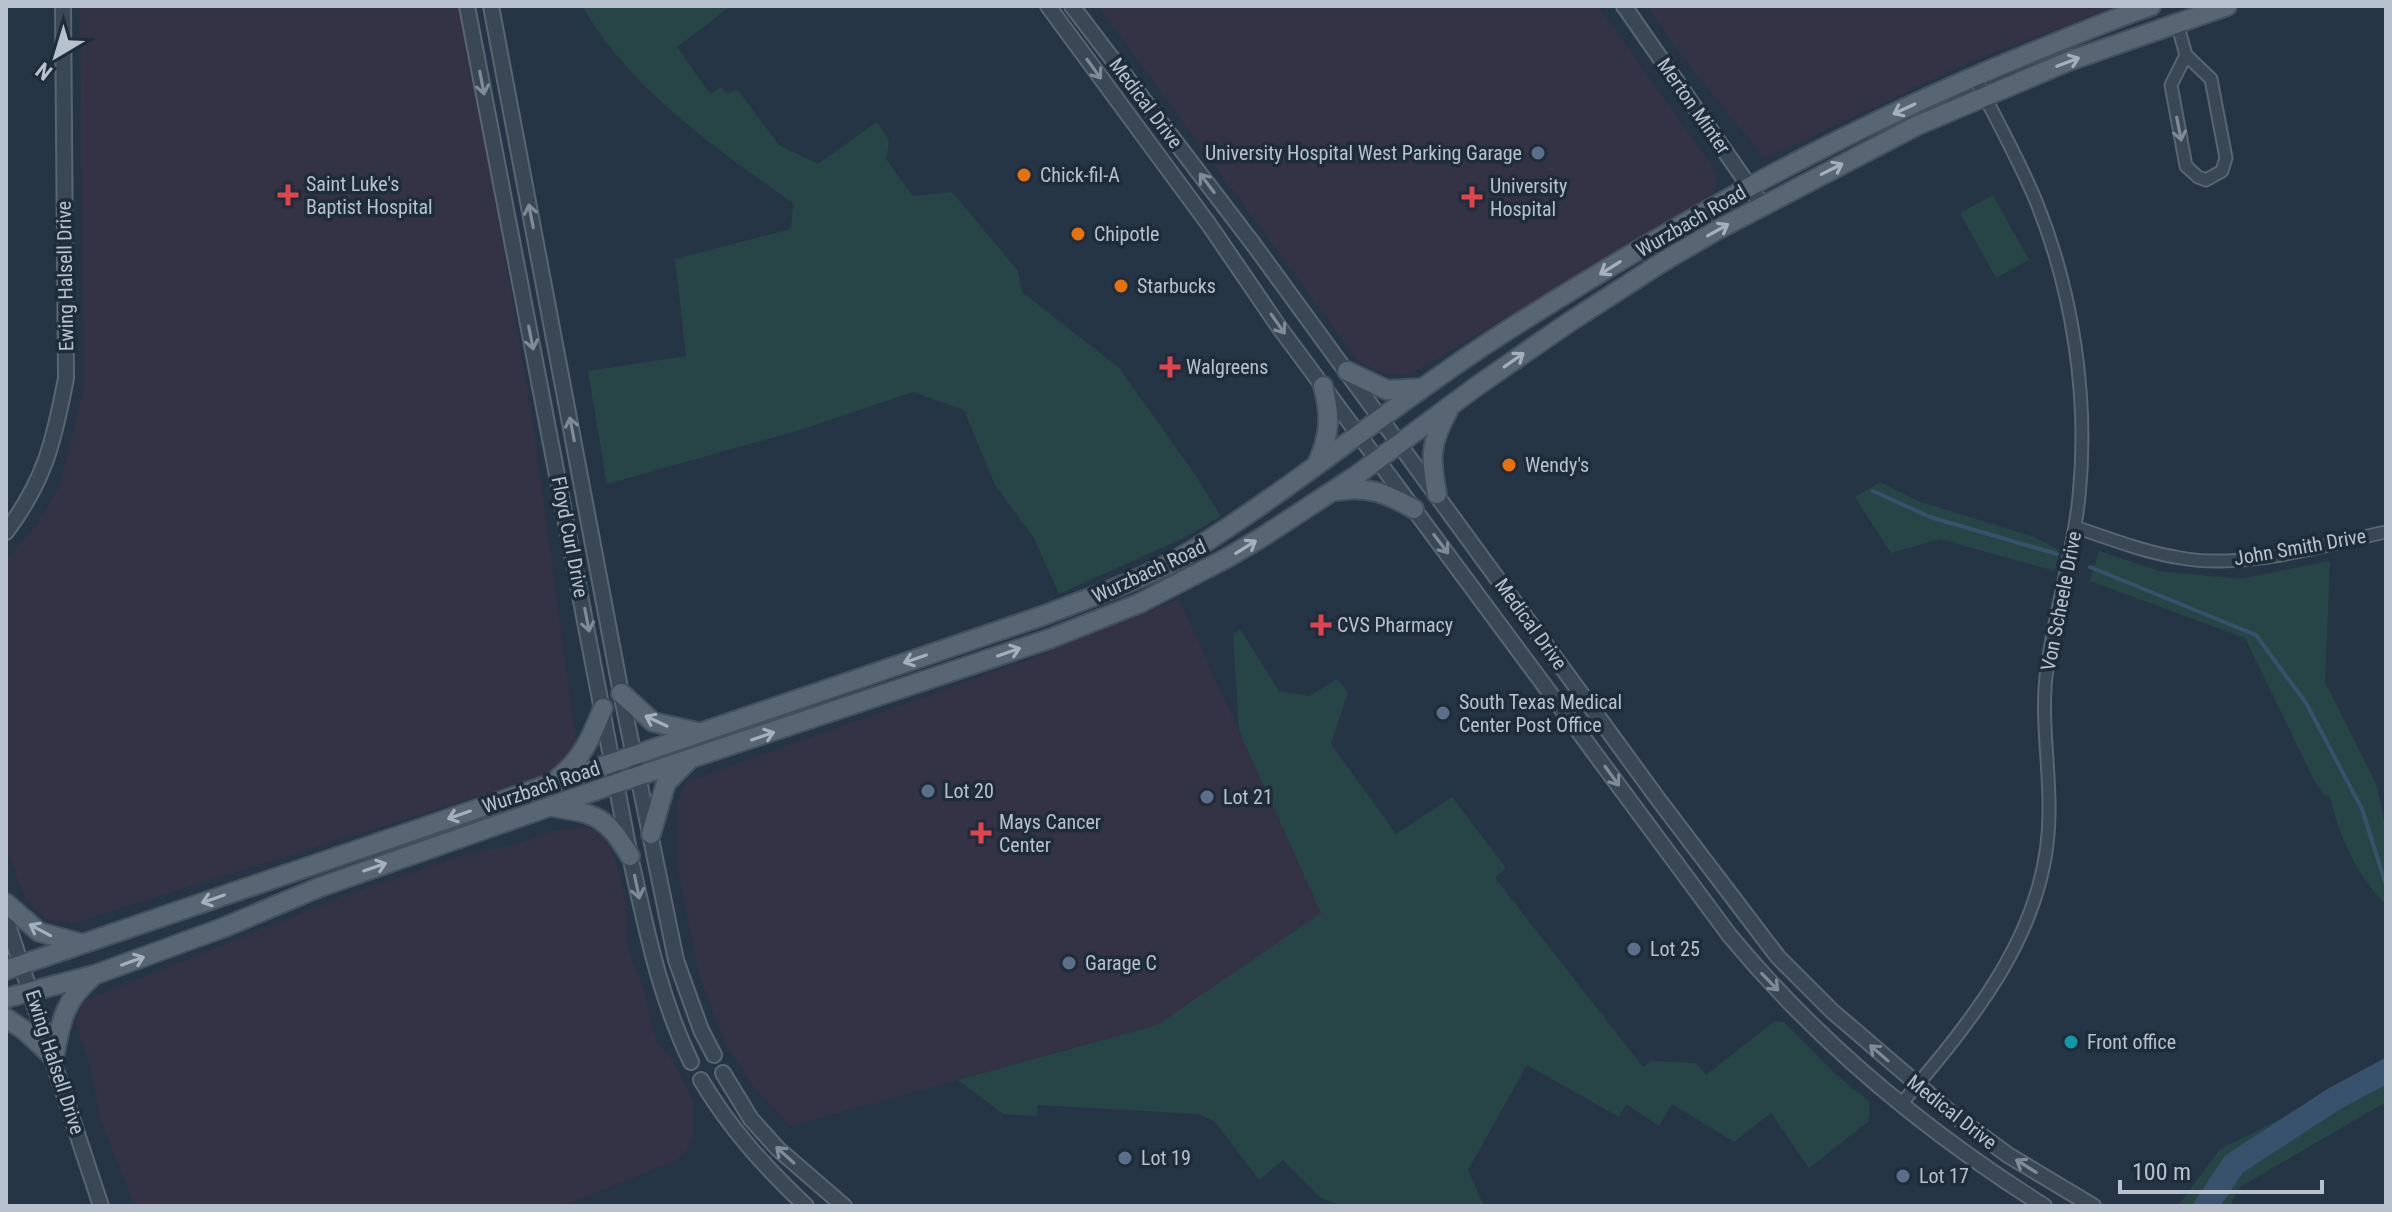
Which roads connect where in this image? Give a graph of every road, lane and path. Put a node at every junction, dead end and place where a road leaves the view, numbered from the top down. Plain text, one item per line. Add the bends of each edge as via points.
1 (63, 6) edge
2 (467, 6) edge
3 (491, 6) edge
4 (1048, 6) edge
5 (1072, 6) edge
6 (1624, 6) edge
7 (2151, 6) edge
8 (2227, 6) edge
9 (2177, 23) junction
10 (2186, 55) junction
11 (1974, 76) junction
12 (1985, 96) junction
13 (1750, 186) junction
14 (1763, 206) junction
15 (1347, 371) junction
16 (1323, 386) junction
17 (1424, 388) junction
18 (1451, 405) junction
19 (1383, 419) junction
20 (1360, 435) junction
21 (1400, 442) junction
22 (1377, 459) junction
23 (1315, 467) junction
24 (1330, 492) junction
25 (1437, 494) junction
26 (1414, 509) junction
27 (2075, 527) junction
28 (6, 532) edge
29 (2386, 532) edge
30 (621, 693) junction
31 (603, 708) junction
32 (699, 733) junction
33 (635, 755) junction
34 (689, 760) junction
35 (612, 762) junction
36 (639, 776) junction
37 (617, 783) junction
38 (551, 784) junction
39 (550, 807) junction
40 (651, 834) junction
41 (630, 856) junction
42 (6, 903) edge
43 (6, 919) edge
44 (82, 944) junction
45 (14, 967) edge
46 (94, 975) junction
47 (32, 992) junction
48 (6, 998) edge
49 (6, 1018) edge
50 (714, 1055) dead end
51 (54, 1058) junction
52 (691, 1062) dead end
53 (723, 1073) dead end
54 (701, 1080) dead end
55 (1917, 1085) junction
56 (1902, 1103) junction
57 (751, 1119) junction
58 (733, 1130) junction
59 (101, 1206) edge
60 (806, 1206) edge
61 (844, 1206) edge
62 (2044, 1206) edge
63 (2093, 1206) edge

1 - 28 street, Ewing Halsell Drive via 66,378 41,476
2 -> 31 street, Floyd Curl Drive
30 -> 3 street, Floyd Curl Drive
4 -> 16 street, Medical Drive
15 -> 5 street, Medical Drive
6 - 13 street, Merton Minter
7 - 11 main road, Wurzbach Road
8 - 9 main road, Wurzbach Road
9 - 10 street
12 -> 9 main road, Wurzbach Road
10 -> 10 street via 2171,85 2186,166 2206,180 2222,171 2226,158 2211,79
11 - 12 street, Von Scheele Drive
11 -> 13 main road, Wurzbach Road
14 -> 12 main road, Wurzbach Road
12 - 27 street, Von Scheele Drive via 2035,199 2068,305 2079,379 2080,495
13 - 14 street, Merton Minter
13 -> 17 main road, Wurzbach Road via 1496,338
18 -> 14 main road, Wurzbach Road via 1664,261
15 - 17 main road via 1387,390
15 - 19 street, Medical Drive
16 - 20 street, Medical Drive
16 - 23 main road via 1329,433
17 - 19 main road, Wurzbach Road
18 - 21 main road, Wurzbach Road
18 - 25 main road via 1431,452
19 - 20 main road, Wurzbach Road
19 - 21 street, Medical Drive
20 - 22 street, Medical Drive
20 - 23 main road, Wurzbach Road
21 - 22 main road, Wurzbach Road
21 - 25 street, Medical Drive
22 - 24 main road, Wurzbach Road
22 - 26 street, Medical Drive
23 -> 32 main road, Wurzbach Road via 1186,554 1136,579
24 - 26 main road via 1376,490
34 -> 24 main road, Wurzbach Road via 1049,639 1140,603 1227,558
55 -> 25 street, Medical Drive via 1778,957
26 -> 56 street, Medical Drive via 1730,936 1815,1028
27 - 29 street, John Smith Drive via 2176,558 2218,561
27 - 55 street, Von Scheele Drive via 2047,668 2049,817 2038,889 1986,999
32 -> 30 main road via 653,722
30 - 33 street, Floyd Curl Drive
31 - 35 street, Floyd Curl Drive
31 - 38 main road via 577,760
32 - 33 main road, Wurzbach Road
33 - 35 main road, Wurzbach Road
33 - 36 street, Floyd Curl Drive
34 - 36 main road, Wurzbach Road
34 - 40 main road via 666,783
35 - 37 street, Floyd Curl Drive
35 - 38 main road, Wurzbach Road
36 - 37 main road, Wurzbach Road
36 - 40 street, Floyd Curl Drive
37 - 39 main road, Wurzbach Road
37 - 41 street, Floyd Curl Drive
38 -> 44 main road, Wurzbach Road
39 - 41 main road via 603,821
46 -> 39 main road, Wurzbach Road via 320,887
40 - 50 street, Floyd Curl Drive via 676,960
41 -> 52 street, Floyd Curl Drive via 654,966
44 -> 42 main road via 39,932
43 - 45 street, Ewing Halsell Drive
44 - 45 main road, Wurzbach Road
45 - 47 street, Ewing Halsell Drive
46 - 47 main road, Wurzbach Road
46 - 51 main road via 70,999
47 - 48 main road, Wurzbach Road
47 - 51 street, Ewing Halsell Drive
49 - 51 main road
51 - 59 street, Ewing Halsell Drive
53 - 57 street
54 - 58 street
55 - 56 street, Von Scheele Drive
63 -> 55 street, Medical Drive via 2008,1155
56 - 62 street, Medical Drive via 1994,1175
57 - 58 street
61 -> 57 street
58 - 60 street

